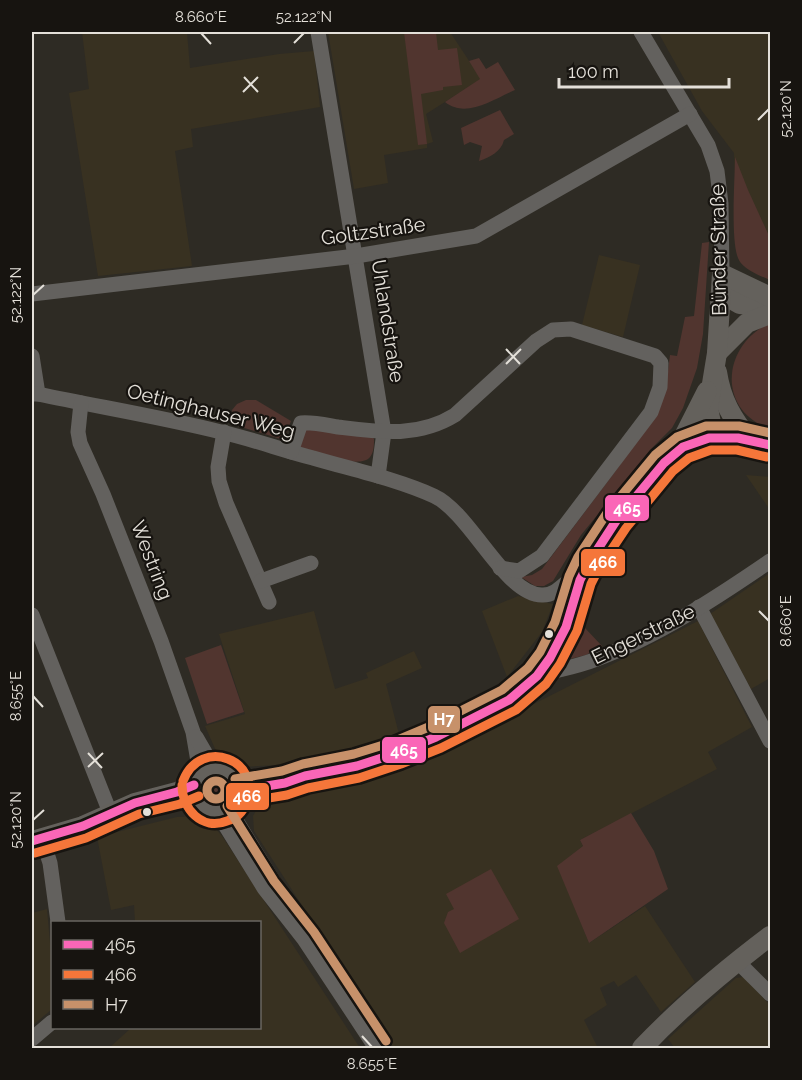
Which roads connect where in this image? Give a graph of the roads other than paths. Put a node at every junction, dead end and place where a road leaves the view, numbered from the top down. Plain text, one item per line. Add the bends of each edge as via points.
1 (318, 32) edge
2 (641, 32) edge
3 (690, 114) junction
4 (356, 256) junction
5 (721, 284) junction
6 (32, 294) edge
7 (771, 297) edge
8 (771, 308) edge
9 (771, 314) edge
10 (32, 356) edge
11 (715, 367) junction
12 (35, 394) edge
13 (81, 403) junction
14 (224, 432) junction
15 (384, 432) junction
16 (719, 437) junction
17 (750, 440) junction
18 (771, 445) edge
19 (291, 452) junction
20 (676, 452) junction
21 (378, 476) junction
22 (616, 521) junction
23 (771, 561) edge
24 (311, 563) dead end
25 (500, 568) junction
26 (261, 581) junction
27 (566, 583) junction
28 (269, 602) dead end
29 (699, 607) junction
30 (32, 615) edge
31 (530, 676) junction
32 (771, 741) edge
33 (201, 781) junction
34 (229, 797) junction
35 (111, 815) junction
36 (37, 840) edge
37 (58, 921) edge
38 (771, 936) edge
39 (737, 961) junction
40 (771, 994) edge
41 (51, 1023) edge
42 (32, 1039) edge
43 (376, 1048) edge
44 (642, 1048) edge

1 - 4 street, Uhlandstraße
2 - 3 street, Bünder Straße
3 - 4 street, Goltzstraße via 476,236
3 - 5 street, Bünder Straße via 717,171
4 - 6 street, Goltzstraße
4 - 15 street, Uhlandstraße
5 - 7 main road
5 - 8 main road via 740,304
5 - 11 main road, Bünder Straße
9 - 11 main road via 747,323
10 - 12 street
11 - 16 main road, Bünder Straße via 708,416
11 - 17 main road via 724,402
11 - 20 main road, Bünder Straße
12 - 13 street, Oetinghauser Weg
13 - 14 street, Oetinghauser Weg
13 - 33 street, Westring via 80,443 161,641 193,732
14 - 19 street, Oetinghauser Weg
14 - 26 street via 219,481
15 - 19 street via 301,423
15 - 21 street, Uhlandstraße
15 - 25 street via 429,428 455,415 553,330 571,329 655,356 661,363 660,387 651,412 542,556 519,571
16 - 17 main road
16 - 20 main road via 694,442
17 - 18 main road
19 - 21 street, Oetinghauser Weg
20 - 22 main road
21 - 25 street, Oetinghauser Weg via 450,506
22 - 27 main road via 582,555
22 - 31 main road via 580,580 559,641
23 - 29 street, Engerstraße
24 - 26 street
25 - 27 street, Oetinghauser Weg via 516,584 541,596 554,593
26 - 28 street
27 - 31 main road via 553,629
29 - 31 street, Engerstraße via 595,660
29 - 32 street
30 - 35 street
31 - 34 main road, Engerstraße via 509,700 397,753
33 - 34 main road via 204,808
33 - 34 main road via 226,770
33 - 35 main road
34 - 43 street via 264,888 304,939
35 - 36 main road
36 - 37 street via 50,863
38 - 39 main road
39 - 40 street
39 - 44 main road
41 - 42 street

